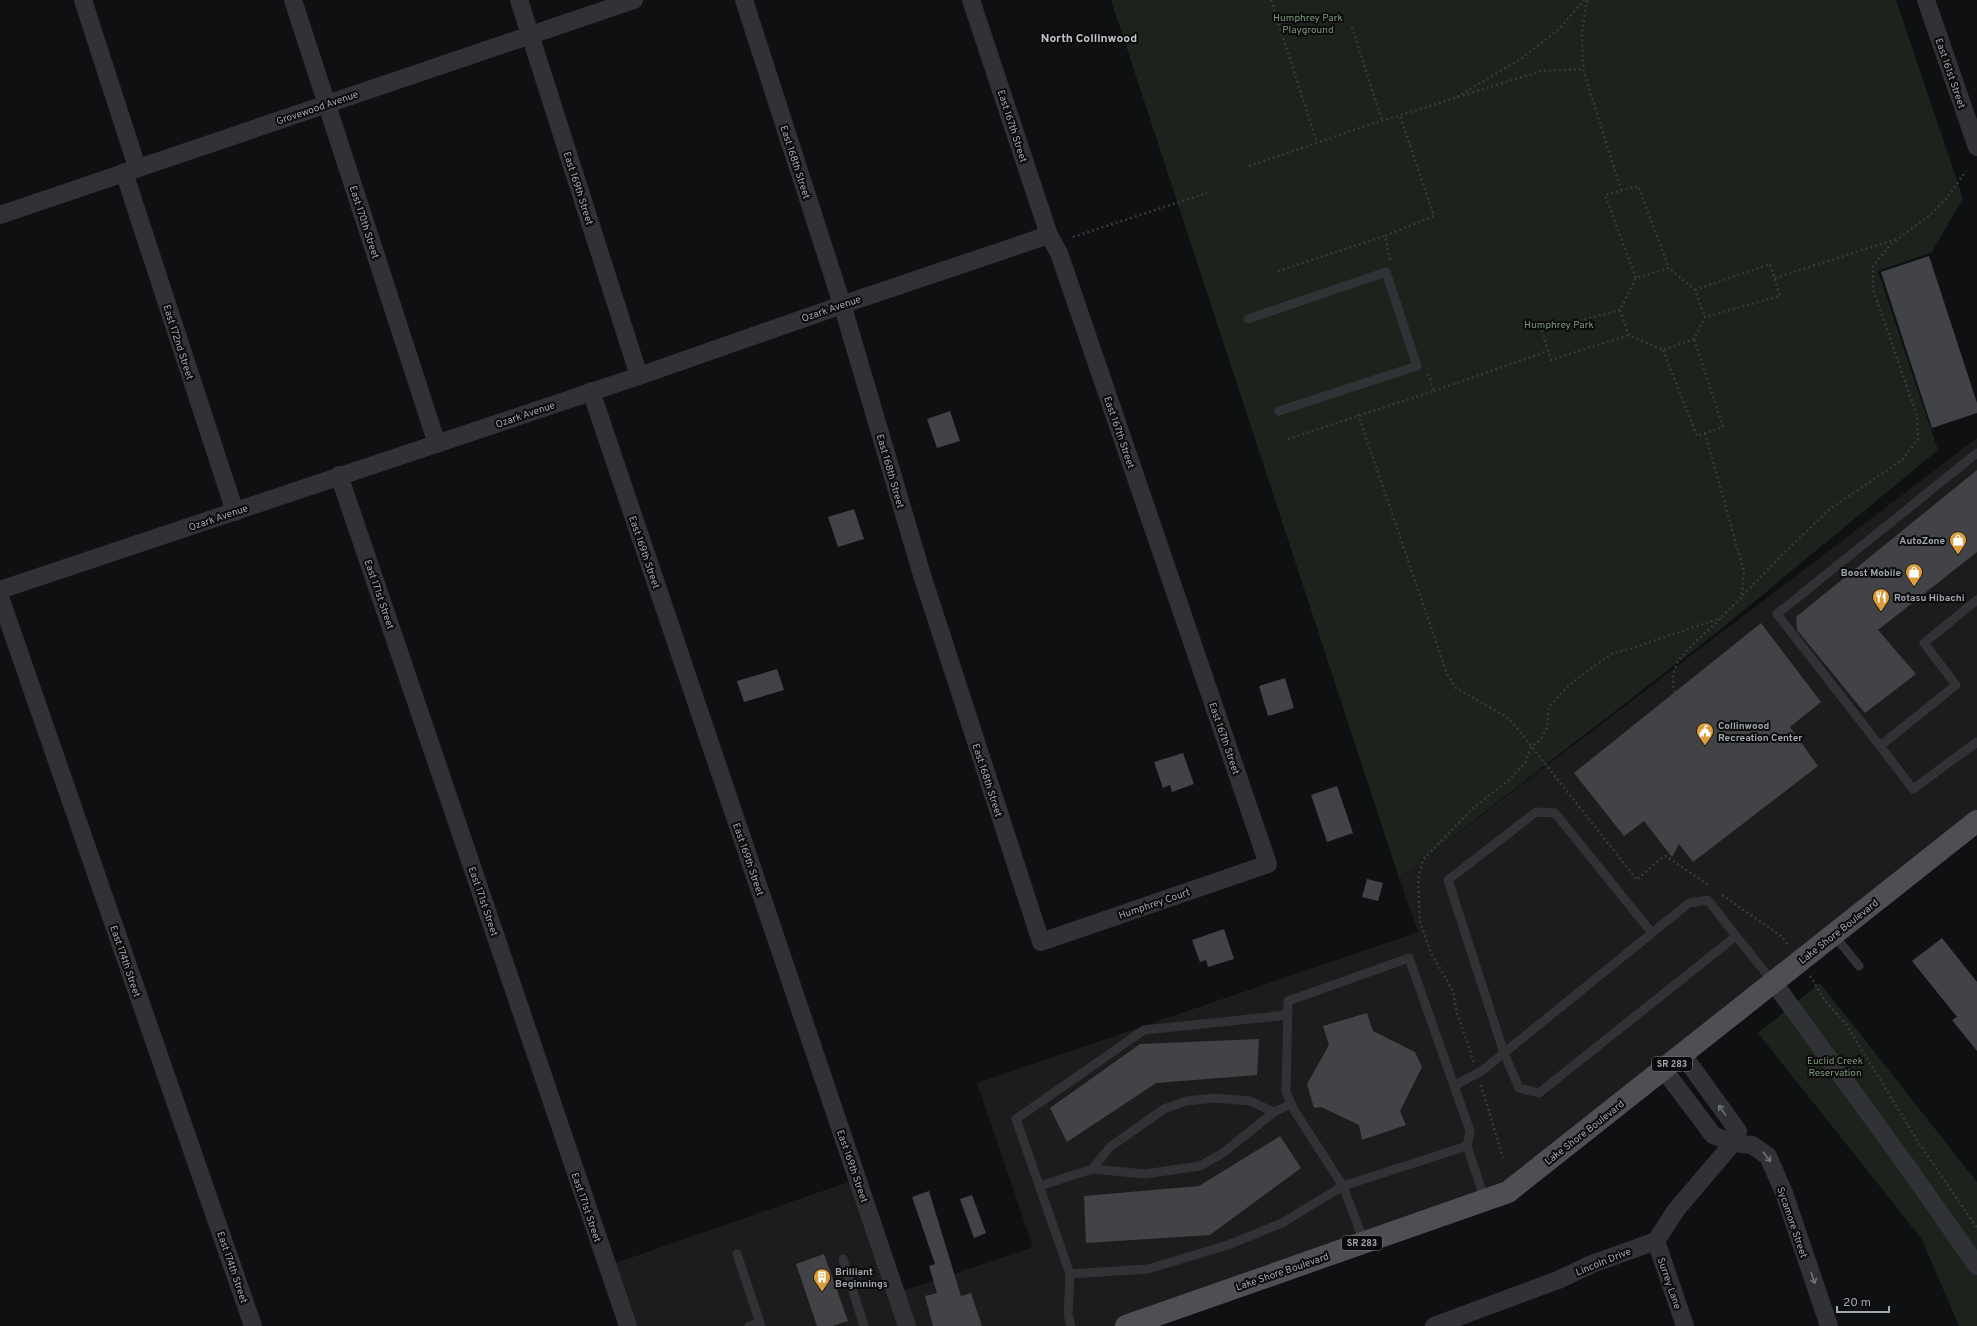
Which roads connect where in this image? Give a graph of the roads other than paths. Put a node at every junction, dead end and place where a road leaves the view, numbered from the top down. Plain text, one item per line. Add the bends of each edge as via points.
1 (83, 0) edge
2 (293, 0) edge
3 (519, 0) edge
4 (634, 0) edge
5 (744, 0) edge
6 (971, 0) edge
7 (1926, 0) edge
8 (531, 35) junction
9 (327, 103) junction
10 (1977, 147) edge
11 (130, 170) junction
12 (0, 215) edge
13 (1049, 235) junction
14 (842, 304) junction
15 (1248, 319) dead end
16 (639, 376) junction
17 (591, 391) junction
18 (1279, 411) dead end
19 (437, 444) junction
20 (1977, 453) edge
21 (339, 475) junction
22 (235, 512) junction
23 (0, 590) edge
24 (0, 597) edge
25 (1977, 600) edge
26 (1977, 742) edge
27 (1880, 746) junction
28 (1977, 821) edge
29 (1268, 864) joint
30 (1652, 933) junction
31 (1834, 935) junction
32 (1736, 936) junction
33 (1041, 942) joint
34 (1859, 966) dead end
35 (1774, 983) junction
36 (1288, 1015) junction
37 (1504, 1053) junction
38 (1683, 1055) junction
39 (1664, 1070) junction
40 (1454, 1086) junction
41 (1291, 1104) junction
42 (1274, 1112) junction
43 (1733, 1143) junction
44 (1467, 1146) junction
45 (1092, 1169) junction
46 (1040, 1186) junction
47 (1343, 1186) junction
48 (1485, 1200) junction
49 (1656, 1241) junction
50 (1364, 1242) junction
51 (737, 1254) dead end
52 (843, 1259) dead end
53 (1977, 1266) edge
54 (1070, 1274) junction
55 (1478, 1319) edge
56 (761, 1325) edge
57 (253, 1326) edge
58 (628, 1326) edge
59 (749, 1326) edge
60 (864, 1326) edge
61 (907, 1326) edge
62 (1071, 1326) edge
63 (1126, 1326) edge
64 (1434, 1326) edge
65 (1685, 1326) edge
66 (1829, 1326) edge

1 - 11 street, East 172nd Street
2 - 9 street, East 170th Street
3 - 8 street, East 169th Street
4 - 8 street, Grovewood Avenue
5 - 14 street, East 168th Street
6 - 13 street, East 167th Street
7 - 10 street, East 161st Street
8 - 9 street, Grovewood Avenue
8 - 16 street, East 169th Street
9 - 11 street, Grovewood Avenue
9 - 19 street, East 170th Street
11 - 12 street, Grovewood Avenue
11 - 22 street, East 172nd Street
13 - 14 street, Ozark Avenue
13 - 29 street, East 167th Street via 1058,253
14 - 16 street, Ozark Avenue
14 - 33 street, East 168th Street via 922,575
15 - 18 lane via 1386,272 1394,294 1417,366
16 - 17 street, Ozark Avenue
17 - 19 street, Ozark Avenue
17 - 61 street, East 169th Street
19 - 21 street, Ozark Avenue
20 - 27 lane via 1777,614
21 - 22 street, Ozark Avenue
21 - 58 street, East 171st Street
22 - 23 street, Ozark Avenue
24 - 57 street, East 174th Street
25 - 27 lane via 1924,643 1956,685
26 - 27 lane via 1913,789
28 - 31 main road, Lake Shore Boulevard / SR 283
29 - 33 street, Humphrey Court
30 - 32 lane via 1689,903 1708,900
30 - 37 lane
30 - 37 lane via 1555,813 1536,812 1448,880
31 - 34 lane
31 - 35 main road, Lake Shore Boulevard / SR 283
32 - 35 lane
32 - 37 lane via 1539,1093 1519,1088
35 - 38 main road, Lake Shore Boulevard / SR 283
35 - 53 street
36 - 40 lane via 1288,1001 1409,958
36 - 41 lane via 1286,1092
36 - 46 lane via 1144,1030 1016,1119
37 - 40 lane
38 - 39 main road, Lake Shore Boulevard / SR 283
43 -> 38 street via 1738,1131
39 - 43 street, Sycamore Street via 1713,1135
39 - 48 main road, Lake Shore Boulevard / SR 283 via 1508,1192
40 - 44 lane via 1470,1131
41 - 42 lane
41 - 47 lane
42 - 45 lane via 1223,1154 1200,1166 1145,1174
42 - 45 lane via 1250,1101 1214,1098 1186,1101 1164,1109 1110,1146
43 - 49 street via 1676,1210
43 -> 66 street, Sycamore Street via 1752,1145 1768,1156 1784,1193
44 - 47 lane
44 - 48 lane
45 - 46 lane
46 - 54 lane
47 - 50 lane
47 - 54 lane via 1282,1223 1228,1245 1148,1268
48 - 50 main road, Lake Shore Boulevard / SR 283
49 - 55 street, Lincoln Drive via 1592,1264
49 - 65 street, Surrey Lane
50 - 63 main road, Lake Shore Boulevard / SR 283
51 - 56 lane
52 - 60 lane
54 - 62 lane via 1068,1314
55 - 64 street, Lincoln Drive
56 - 59 lane

